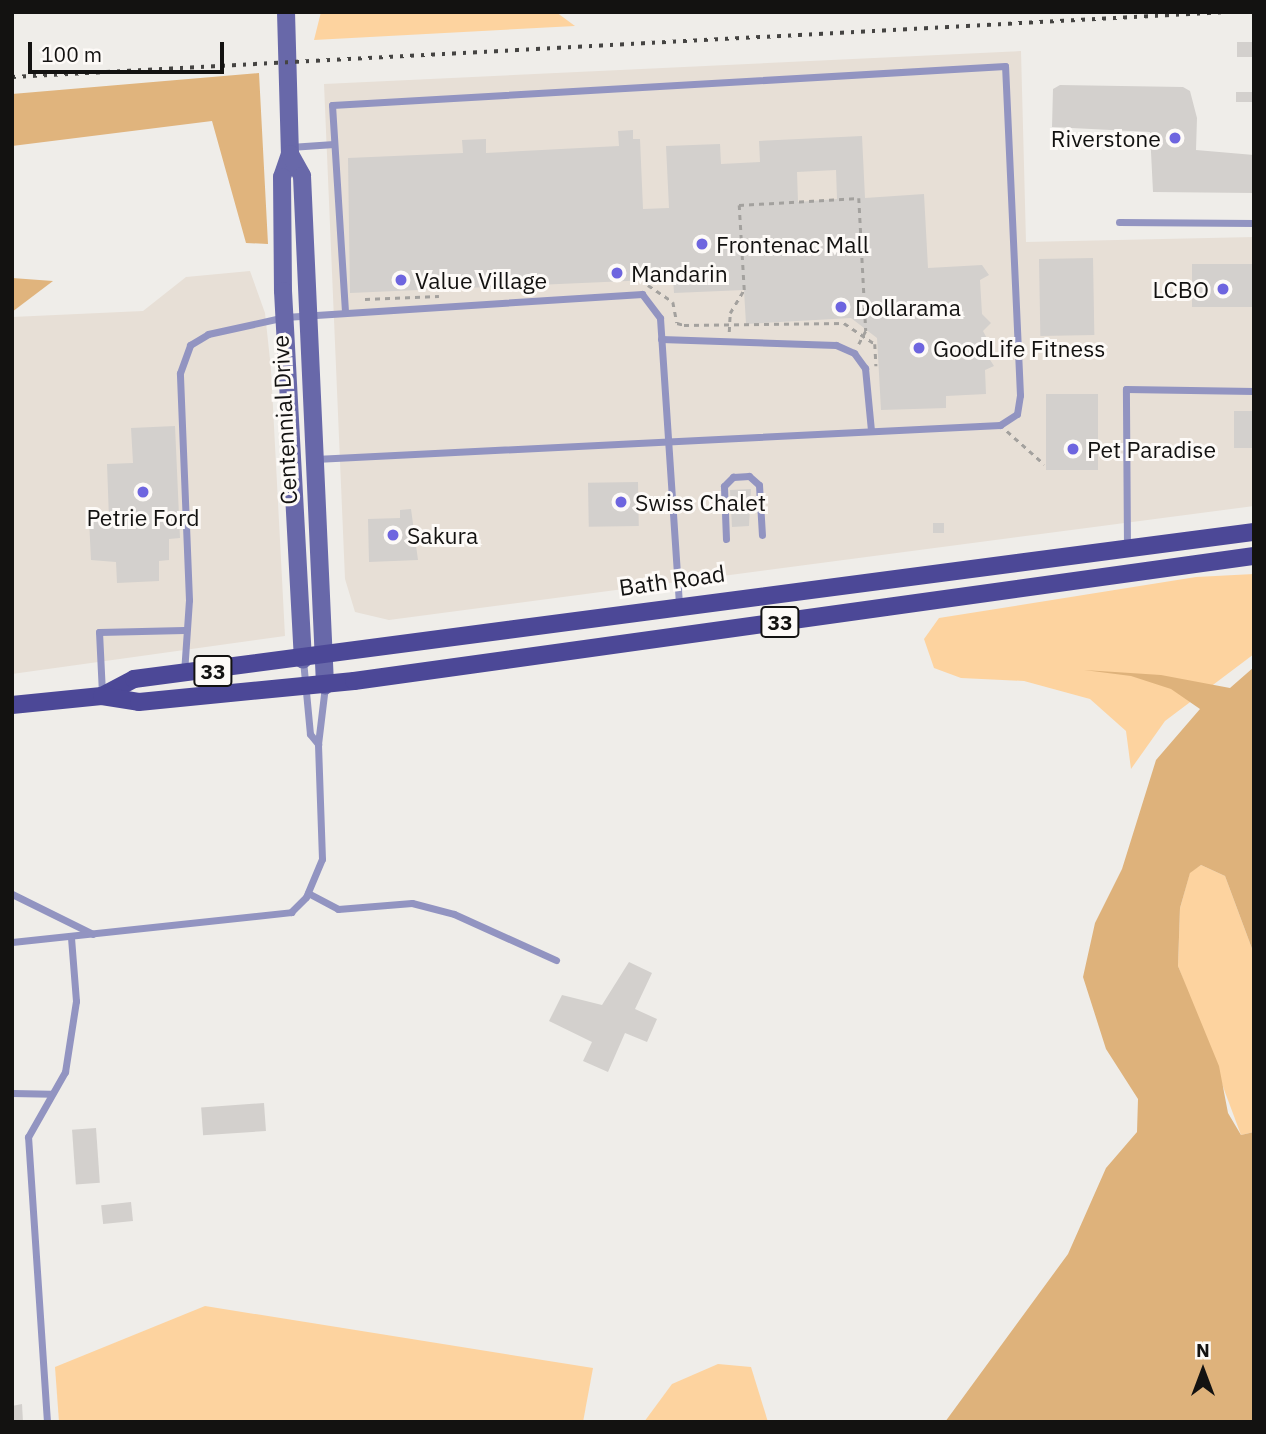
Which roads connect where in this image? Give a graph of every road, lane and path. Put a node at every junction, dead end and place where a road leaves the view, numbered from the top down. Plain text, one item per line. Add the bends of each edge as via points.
1 (286, 12) edge
2 (334, 144) junction
3 (290, 151) junction
4 (1119, 222) dead end
5 (1254, 223) edge
6 (345, 313) junction
7 (304, 316) junction
8 (285, 317) junction
9 (661, 339) junction
10 (729, 344) junction
11 (854, 353) junction
12 (1254, 391) edge
13 (1000, 425) junction
14 (870, 430) junction
15 (667, 443) junction
16 (311, 460) junction
17 (1044, 464) dead end
18 (1254, 532) edge
19 (762, 535) dead end
20 (726, 539) dead end
21 (1127, 548) junction
22 (1254, 556) edge
23 (679, 603) junction
24 (184, 630) junction
25 (327, 656) junction
26 (303, 659) junction
27 (184, 675) junction
28 (325, 685) junction
29 (306, 687) junction
30 (102, 696) junction
31 (12, 705) edge
32 (318, 744) junction
33 (308, 893) junction
34 (12, 894) edge
35 (94, 935) junction
36 (71, 937) junction
37 (12, 942) edge
38 (556, 960) dead end
39 (12, 1093) edge
40 (51, 1094) junction
41 (47, 1422) edge

1 - 3 main road, Centennial Drive
2 - 3 lane
2 - 6 lane
2 - 13 lane via 332,105 1005,66 1020,395 1017,414
3 - 7 main road, Centennial Drive via 302,176
3 - 8 main road, Centennial Drive via 282,177
4 - 5 lane
6 - 7 lane
6 - 9 lane via 642,294 657,309
7 - 8 lane
7 - 16 main road, Centennial Drive
8 - 24 lane via 208,334 190,345 180,373 189,600
8 - 26 main road, Centennial Drive
9 - 10 lane
9 - 15 lane
10 - 11 lane via 836,345
10 - 11 path via 730,313 744,290 739,205 859,198 866,331
11 - 14 lane via 865,368
12 - 21 lane via 1126,389
13 - 14 lane
13 - 17 path
14 - 15 lane
15 - 16 lane
15 - 23 lane
16 - 25 main road, Centennial Drive
18 - 21 main road, Bath Road / 33
19 - 20 lane via 759,485 749,476 733,477 724,486
21 - 23 main road, Bath Road / 33
22 - 28 main road, Bath Road / 33
23 - 25 main road, Bath Road / 33
24 - 27 lane
24 - 30 lane via 99,632
25 - 26 main road, Bath Road / 33
25 - 28 main road, Centennial Drive
26 - 27 main road, Bath Road / 33
26 - 29 lane
27 - 30 main road, Bath Road / 33 via 134,679
28 - 29 main road, Bath Road / 33
28 - 32 lane
29 - 30 main road, Bath Road / 33 via 139,702
29 - 32 lane via 310,734
30 - 31 main road, Bath Road / 33
32 - 33 lane via 322,859
33 - 35 lane via 291,912
33 - 38 lane via 338,909 412,904 454,914
34 - 35 lane
35 - 36 lane
36 - 37 lane
36 - 40 lane via 73,1033 65,1072
39 - 40 lane
40 - 41 lane via 27,1137

